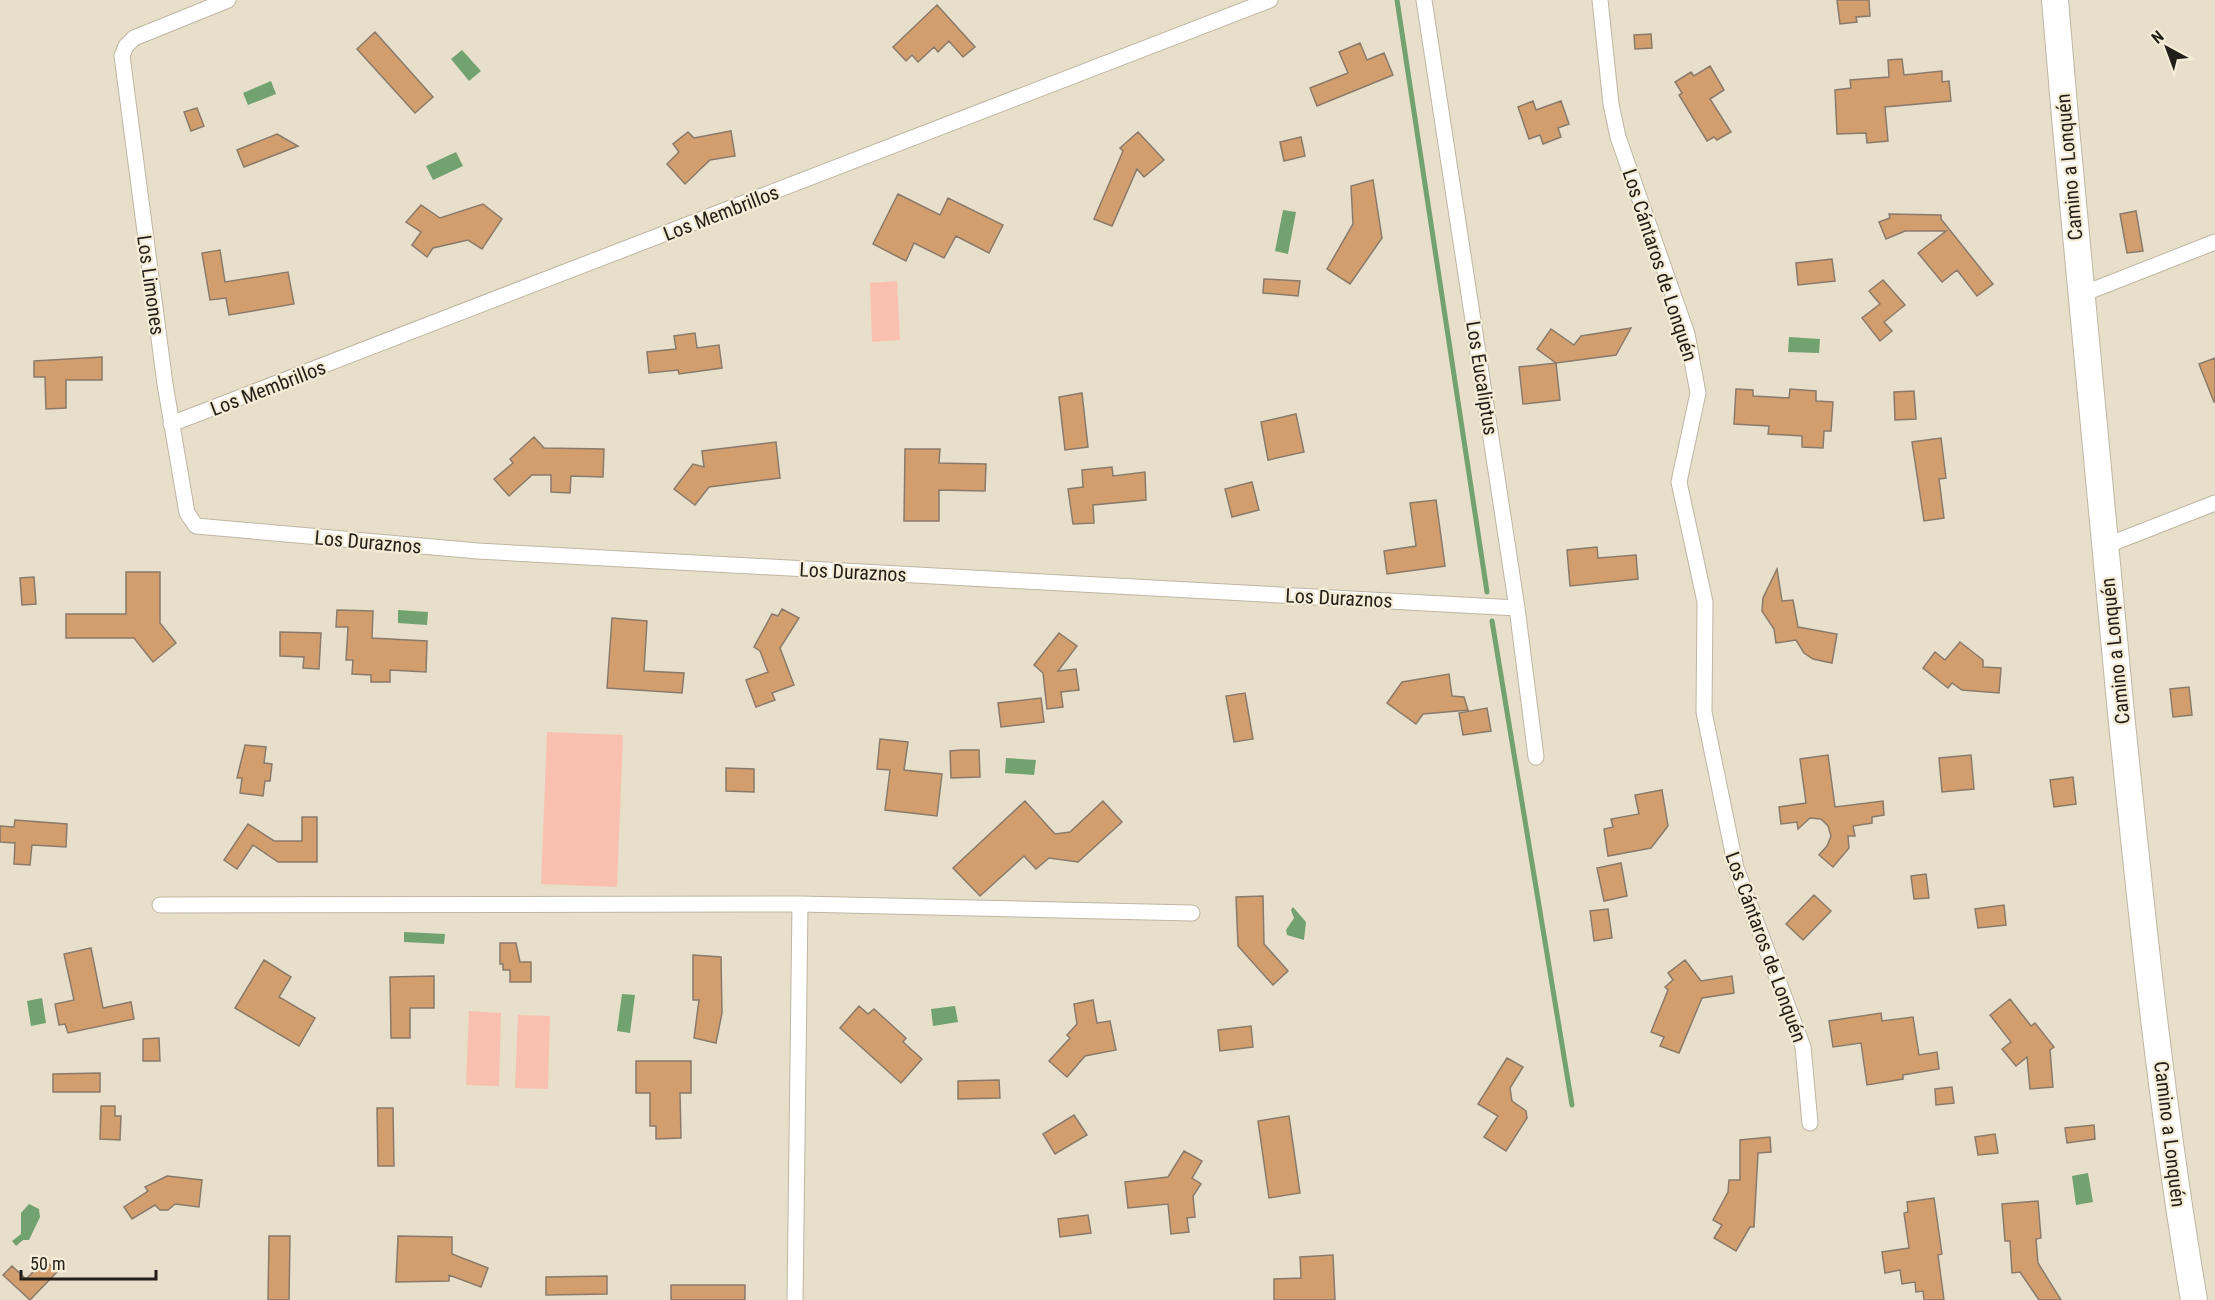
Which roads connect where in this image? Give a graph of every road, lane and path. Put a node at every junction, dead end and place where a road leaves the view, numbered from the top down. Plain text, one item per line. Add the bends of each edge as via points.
1 (228, 0) edge
2 (1270, 0) edge
3 (1424, 0) edge
4 (1600, 0) edge
5 (2055, 0) edge
6 (2215, 242) edge
7 (2080, 295) junction
8 (171, 424) junction
9 (2215, 503) edge
10 (192, 523) joint
11 (2104, 546) junction
12 (1517, 608) junction
13 (1536, 758) dead end
14 (160, 904) dead end
15 (800, 904) junction
16 (1192, 913) dead end
17 (1810, 1123) dead end
18 (795, 1300) edge
19 (2194, 1300) edge

1 - 8 street, Los Limones via 134,38 126,46 122,62
2 - 8 street, Los Membrillos
3 - 12 street, Los Eucaliptus
4 - 17 street, Los Cántaros de Lonquén via 1618,137 1695,363 1698,393 1679,482 1705,602 1704,712 1715,772 1736,868 1803,1047
5 - 7 main road, Camino a Lonquén
6 - 7 street
7 - 11 main road, Camino a Lonquén
8 - 10 street, Los Limones
9 - 11 street
10 - 12 street, Los Duraznos via 202,529 478,551
11 - 19 main road, Camino a Lonquén via 2138,868
12 - 13 street, Los Eucaliptus
14 - 15 street
15 - 16 street
15 - 18 street

